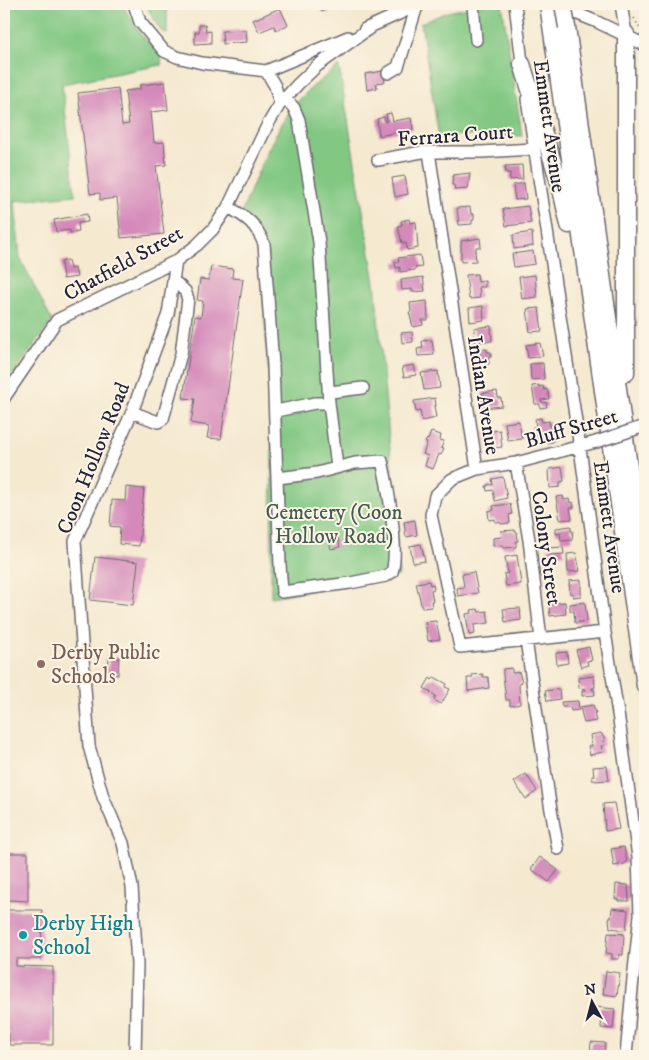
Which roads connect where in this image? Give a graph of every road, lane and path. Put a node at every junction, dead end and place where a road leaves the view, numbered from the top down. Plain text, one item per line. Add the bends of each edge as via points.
1 (134, 4) edge
2 (473, 4) edge
3 (515, 4) edge
4 (563, 4) edge
5 (621, 4) edge
6 (419, 5) edge
7 (550, 8) edge
8 (633, 16) dead end
9 (371, 27) junction
10 (645, 31) edge
11 (626, 34) junction
12 (476, 40) dead end
13 (645, 45) edge
14 (522, 64) junction
15 (266, 71) junction
16 (388, 73) dead end
17 (282, 101) junction
18 (534, 149) junction
19 (428, 152) junction
20 (378, 160) dead end
21 (228, 207) junction
22 (176, 261) junction
23 (174, 282) junction
24 (363, 388) dead end
25 (605, 397) junction
26 (4, 398) edge
27 (329, 398) junction
28 (276, 411) junction
29 (132, 412) junction
30 (645, 426) edge
31 (580, 448) junction
32 (516, 463) junction
33 (338, 467) junction
34 (477, 470) junction
35 (630, 472) junction
36 (278, 478) junction
37 (645, 580) edge
38 (605, 632) junction
39 (541, 639) junction
40 (526, 640) junction
41 (645, 686) edge
42 (558, 849) dead end
43 (135, 1056) edge
44 (626, 1056) edge

1 - 15 street via 140,22 164,51 202,63
2 - 12 street
3 - 14 street, Emmett Avenue
4 - 35 highway, bridge
5 - 11 street
6 - 9 street
6 - 16 street via 398,67
7 - 11 street via 573,11
7 - 25 highway
8 - 10 path
9 - 15 street
9 - 17 street, Chatfield Street via 317,66
11 - 13 street
11 - 35 highway via 625,364
14 - 18 street, Emmett Avenue
14 - 25 highway via 560,185 583,314
15 - 17 street
17 - 21 street, Chatfield Street
17 - 27 street via 294,108 299,120 315,211
18 - 19 street, Ferrara Court
18 - 31 street, Emmett Avenue
19 - 20 street, Ferrara Court
19 - 34 street, Indian Avenue
21 - 22 street, Chatfield Street via 197,245
21 - 28 street via 252,221 264,244
22 - 23 street, Coon Hollow Road
22 - 26 street, Chatfield Street via 57,320
23 - 29 street, Coon Hollow Road via 168,314
23 - 29 street via 185,291 188,299 181,354 163,419 158,422
24 - 27 street
25 - 41 highway
27 - 28 street
27 - 33 street
28 - 36 street
29 - 43 street, Coon Hollow Road via 75,541 89,746 103,797 123,843 132,887 137,964
30 - 31 street, Bluff Street, bridge
31 - 32 street, Bluff Street
31 - 38 street, Emmett Avenue
32 - 34 street, Bluff Street
32 - 39 street, Colony Street
33 - 36 street
33 - 36 street via 382,461 394,547 394,566 386,576 282,592
34 - 40 street, Indian Avenue via 452,479 435,496 431,515 460,647
35 - 37 highway
38 - 39 street
38 - 44 street, Emmett Avenue via 638,857 640,915
39 - 40 street
40 - 42 street

